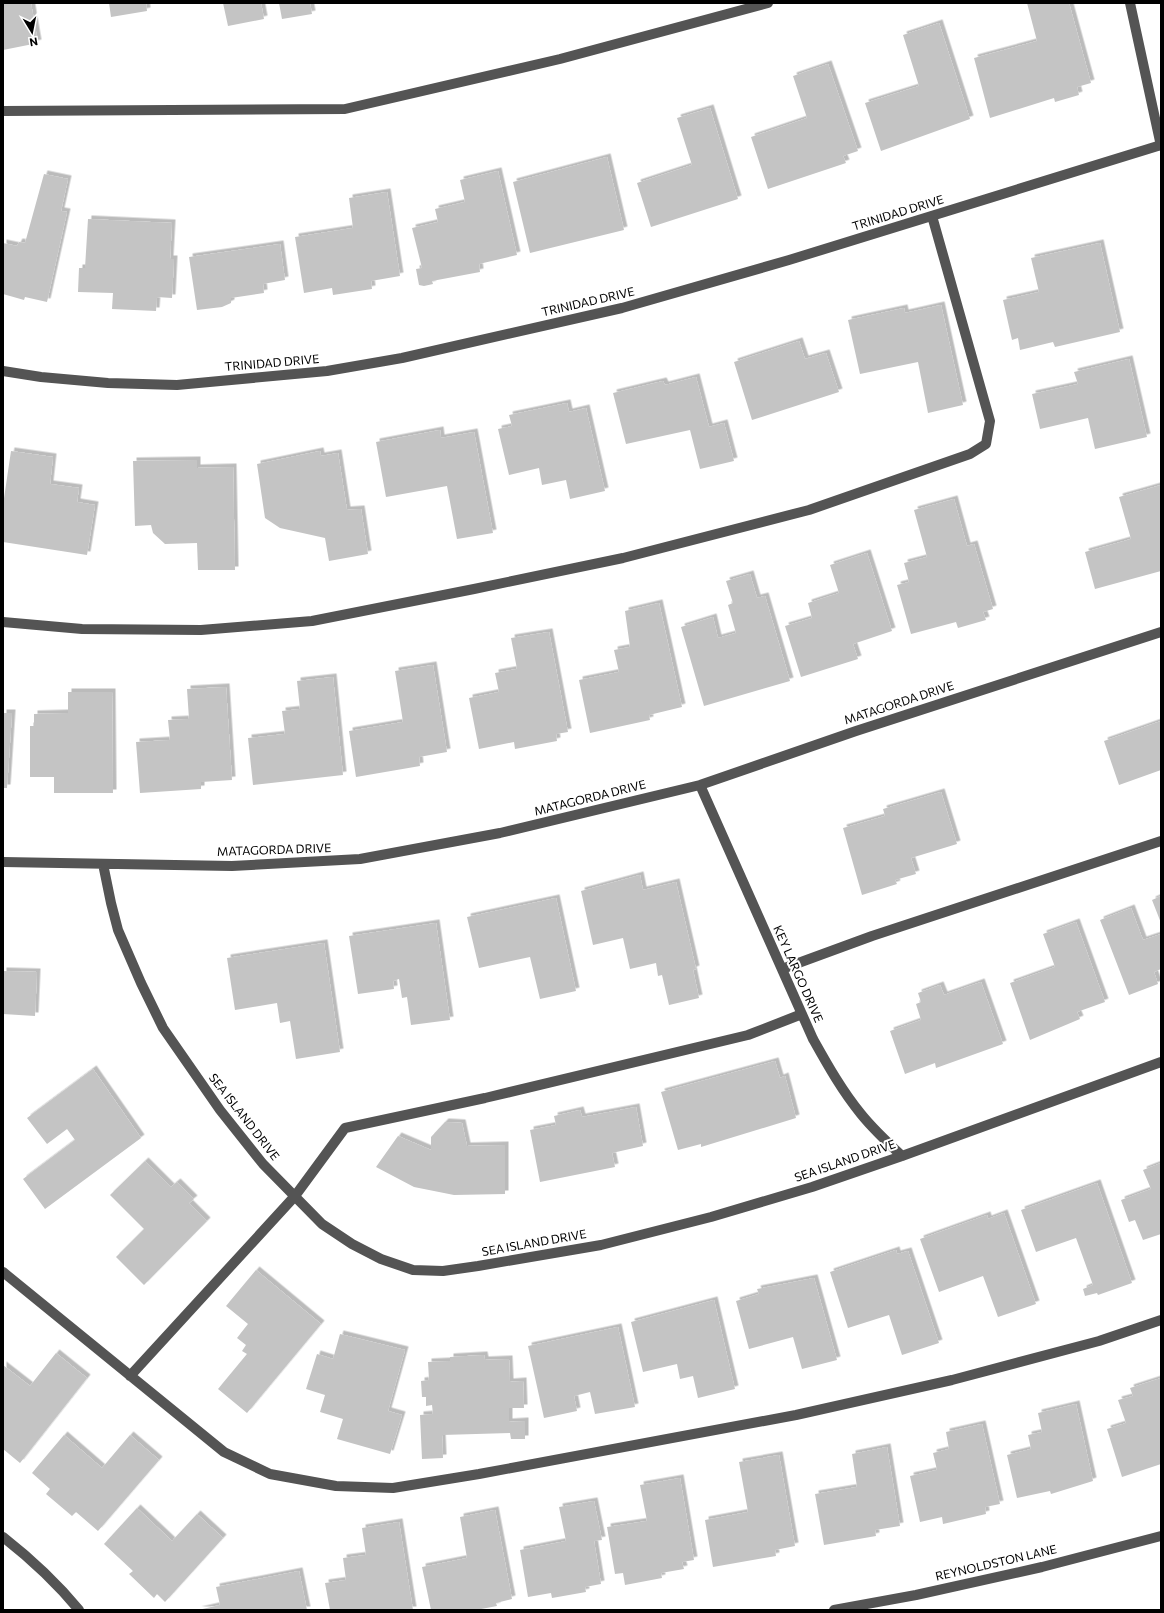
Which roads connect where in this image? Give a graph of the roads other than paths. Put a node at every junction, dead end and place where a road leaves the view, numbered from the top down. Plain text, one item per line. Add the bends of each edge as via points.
1 (768, 3) edge
2 (1130, 3) edge
3 (3, 111) edge
4 (1161, 145) edge
5 (932, 216) junction
6 (3, 370) edge
7 (3, 622) edge
8 (1161, 632) edge
9 (700, 785) junction
10 (1161, 841) edge
11 (3, 862) edge
12 (103, 864) junction
13 (782, 969) junction
14 (802, 1014) junction
15 (1161, 1062) edge
16 (902, 1156) junction
17 (295, 1196) junction
18 (3, 1272) edge
19 (1161, 1320) edge
20 (130, 1376) junction
21 (1161, 1536) edge
22 (3, 1537) edge
23 (79, 1610) edge
24 (834, 1610) edge

1 - 3 street via 560,59 345,109
2 - 4 street
4 - 5 street, TRINIDAD DRIVE
5 - 6 street, TRINIDAD DRIVE via 622,308 402,358 327,371 177,385 108,383 41,377
5 - 7 street via 990,421 986,444 970,454 809,510 623,558 312,621 201,630 82,629
8 - 9 street, MATAGORDA DRIVE via 856,731
9 - 12 street, MATAGORDA DRIVE via 500,833 360,859 232,866
9 - 13 street, KEY LARGO DRIVE
10 - 13 street via 872,936
11 - 12 street, MATAGORDA DRIVE
12 - 17 street, SEA ISLAND DRIVE via 118,930 163,1028 220,1110 263,1164
13 - 14 street, KEY LARGO DRIVE
14 - 16 street, KEY LARGO DRIVE via 812,1039 860,1114
14 - 17 street via 748,1035 485,1098 345,1128
15 - 16 street, SEA ISLAND DRIVE
16 - 17 street, SEA ISLAND DRIVE via 812,1187 704,1219 601,1245 443,1271 413,1270 382,1259 352,1244 322,1224
17 - 20 street
18 - 20 street
19 - 20 street via 1099,1341 952,1380 810,1412 393,1488 336,1486 270,1474 224,1452
21 - 24 street, REYNOLDSTON LANE via 1042,1567
22 - 23 street via 34,1562

